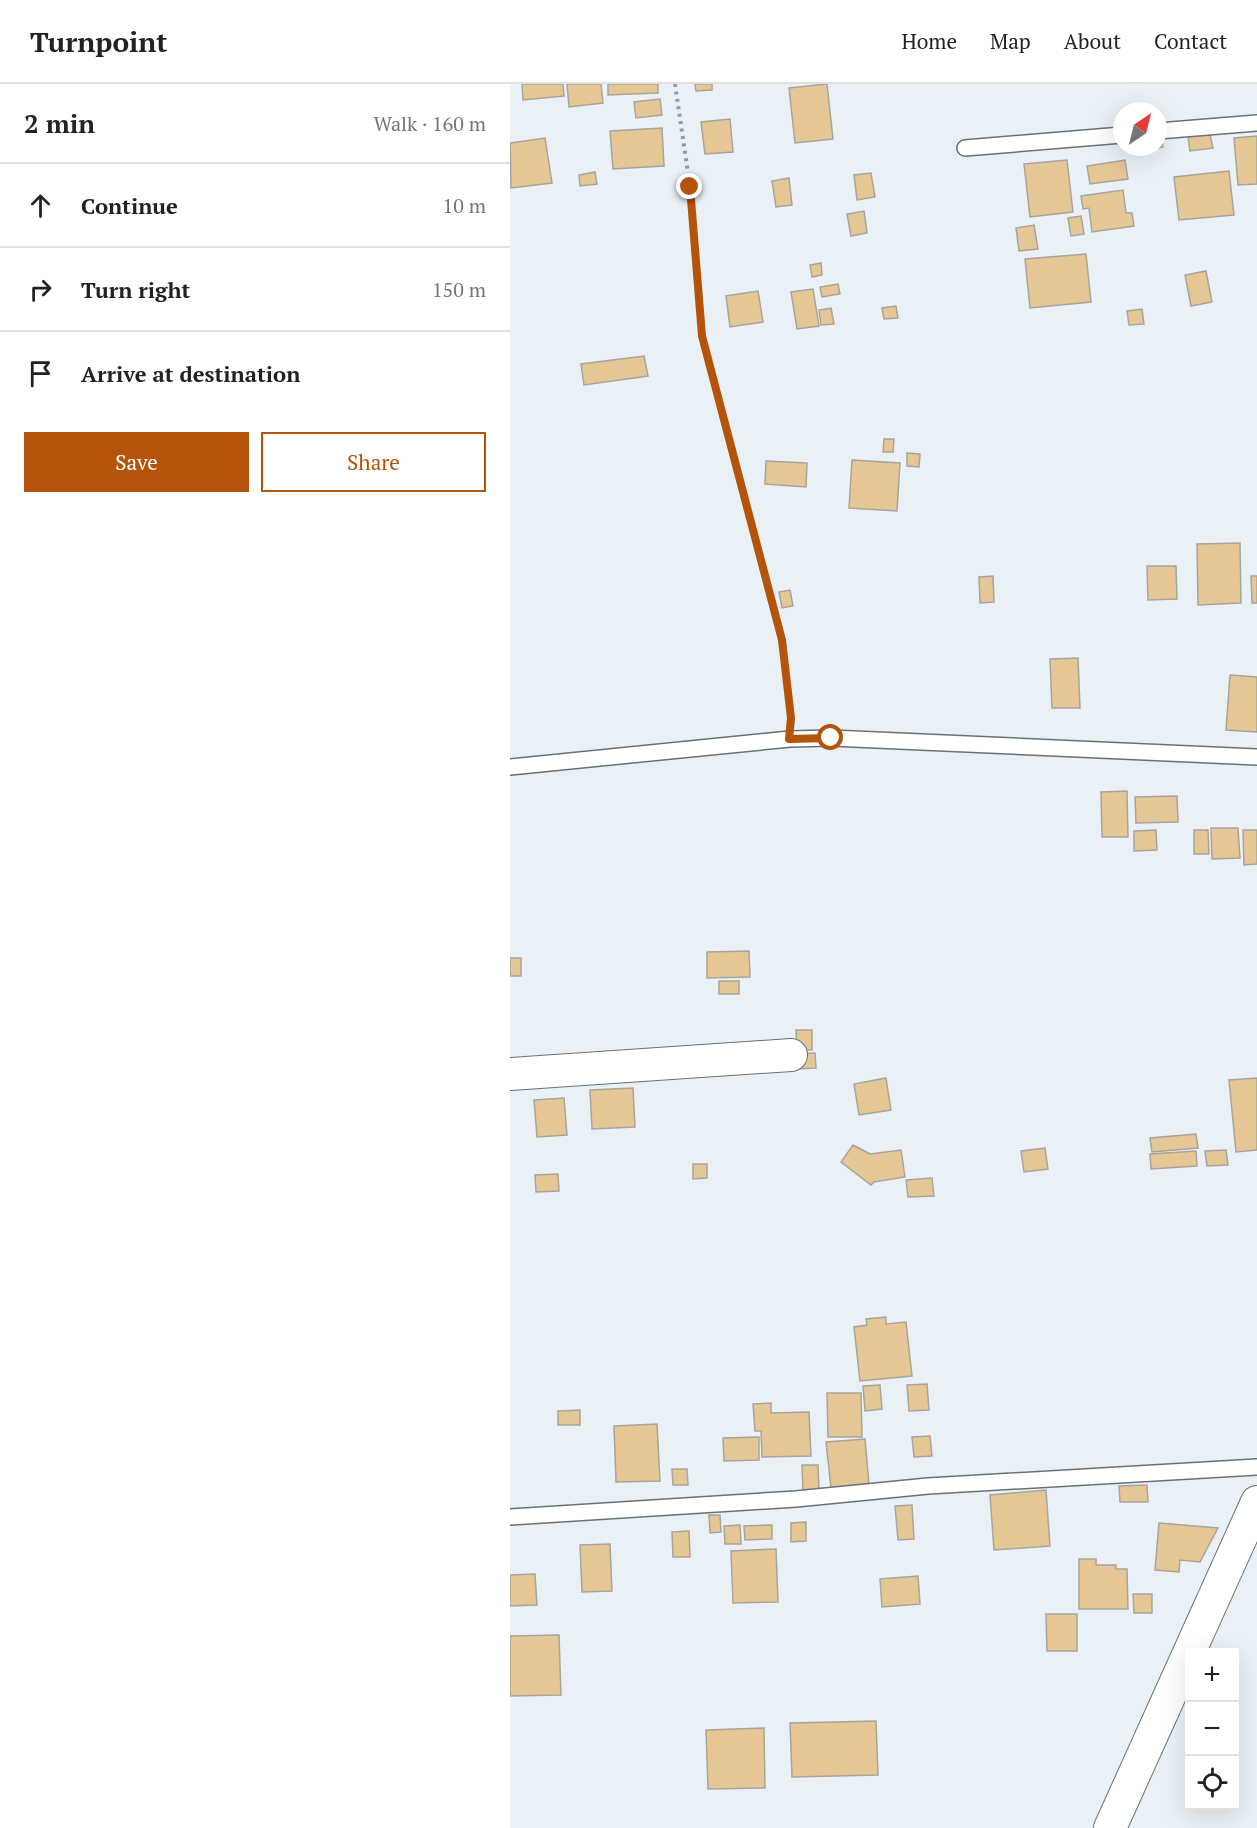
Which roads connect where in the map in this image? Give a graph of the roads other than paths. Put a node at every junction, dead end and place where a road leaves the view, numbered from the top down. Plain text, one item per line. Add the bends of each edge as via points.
1 (1257, 123) edge
2 (1167, 130) edge
3 (1113, 136) edge
4 (965, 148) dead end
5 (1257, 757) edge
6 (510, 766) edge
7 (791, 1055) dead end
8 (510, 1074) edge
9 (1257, 1467) edge
10 (1257, 1502) edge
11 (510, 1517) edge
12 (1110, 1828) edge

1 - 2 lane
3 - 4 lane
5 - 6 lane via 831,738
7 - 8 street
9 - 11 lane via 928,1486 796,1499
10 - 12 street

